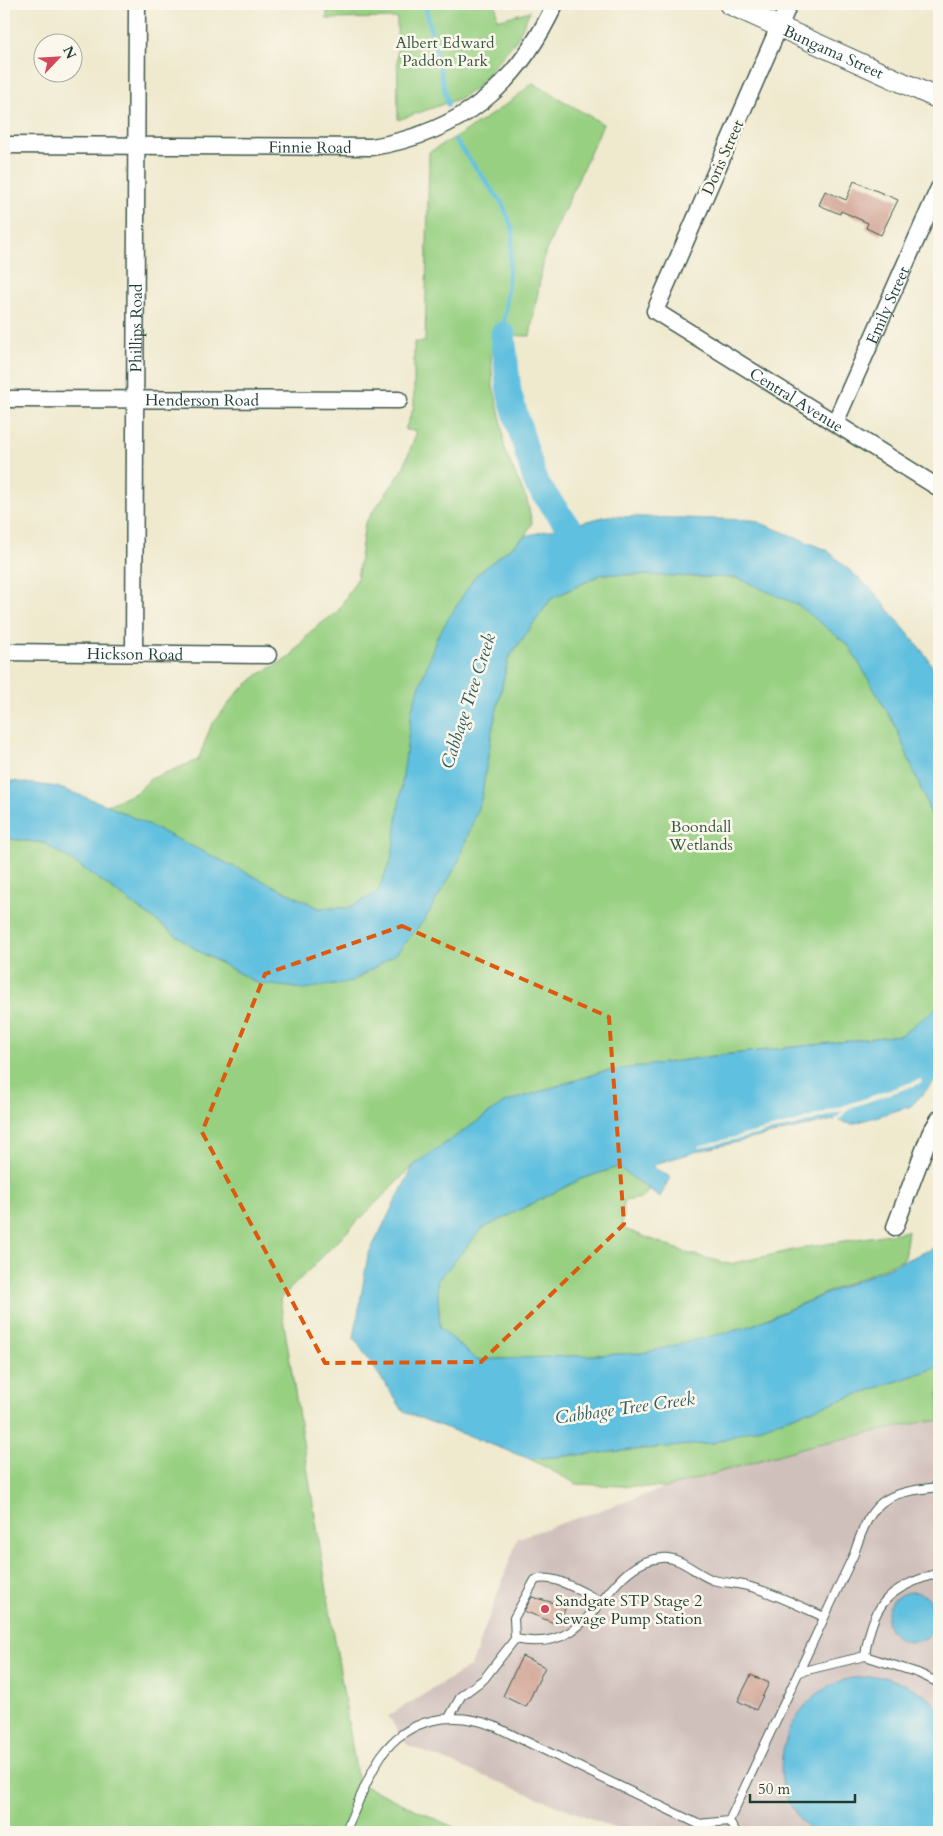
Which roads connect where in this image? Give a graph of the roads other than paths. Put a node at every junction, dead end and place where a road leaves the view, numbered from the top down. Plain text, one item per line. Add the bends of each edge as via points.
1 (137, 4) edge
2 (555, 4) edge
3 (729, 4) edge
4 (789, 4) edge
5 (779, 26) junction
6 (939, 99) edge
7 (4, 145) edge
8 (136, 146) junction
9 (939, 188) edge
10 (655, 311) joint
11 (4, 398) edge
12 (134, 400) junction
13 (399, 400) dead end
14 (835, 423) junction
15 (939, 488) edge
16 (4, 652) edge
17 (134, 653) junction
18 (268, 655) dead end
19 (939, 1119) edge
20 (895, 1227) dead end
21 (939, 1486) edge
22 (939, 1573) edge
23 (602, 1602) junction
24 (824, 1617) junction
25 (515, 1639) junction
26 (865, 1656) junction
27 (798, 1672) junction
28 (939, 1683) edge
29 (450, 1716) junction
30 (729, 1821) junction
31 (345, 1832) edge
32 (736, 1832) edge

1 - 8 street, Phillips Road
2 - 8 street, Finnie Road via 521,63 500,88 468,113 417,137 372,147
3 - 5 street, Bungama Street
4 - 5 street, Doris Street
5 - 6 street, Bungama Street
5 - 10 street, Doris Street
7 - 8 street, Finnie Road
8 - 12 street, Phillips Road
9 - 14 street, Emily Street
10 - 14 street, Central Avenue
11 - 12 street, Henderson Road
12 - 13 street, Henderson Road
12 - 17 street, Phillips Road
14 - 15 street, Central Avenue
16 - 17 street, Hickson Road
17 - 18 street, Hickson Road
19 - 20 street via 930,1134
21 - 24 lane via 903,1491 881,1502 864,1523 854,1554
22 - 26 lane via 912,1581 886,1596 868,1629
23 - 24 lane via 636,1565 664,1557 713,1579 750,1586
23 - 25 lane via 578,1627 564,1635 546,1642
23 - 25 lane via 554,1579 544,1577 535,1580 514,1618
24 - 27 lane
25 - 29 lane via 484,1679 461,1696
26 - 27 lane
26 - 28 lane
27 - 30 lane
29 - 30 lane via 476,1719 494,1726 698,1824
29 - 31 lane via 429,1722 402,1736 382,1754
30 - 32 lane

